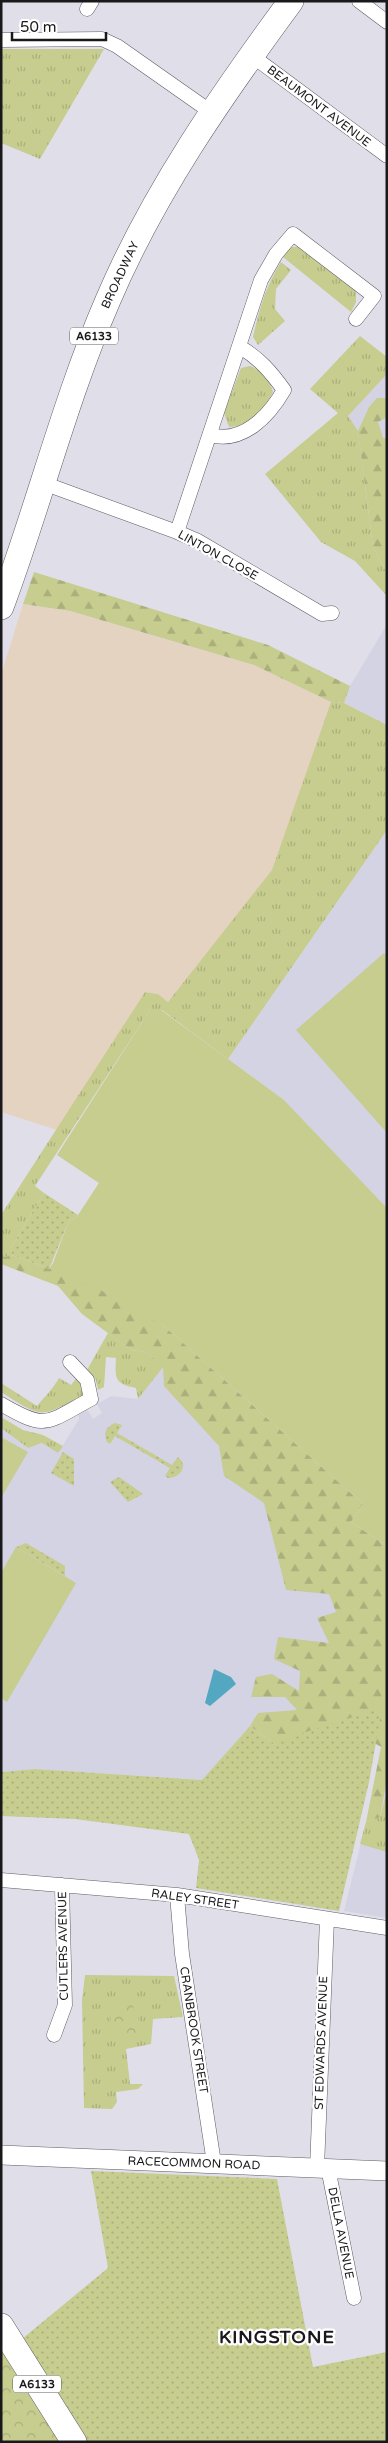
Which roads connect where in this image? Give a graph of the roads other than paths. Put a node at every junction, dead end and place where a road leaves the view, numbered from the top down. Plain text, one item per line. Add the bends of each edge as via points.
1 (291, 1) edge
2 (359, 1) edge
3 (387, 22) edge
4 (1, 40) edge
5 (251, 55) junction
6 (211, 112) junction
7 (387, 156) edge
8 (356, 319) dead end
9 (240, 347) junction
10 (210, 436) junction
11 (43, 483) junction
12 (177, 532) junction
13 (6, 573) edge
14 (1, 607) edge
15 (332, 613) dead end
16 (70, 1362) dead end
17 (1, 1404) edge
18 (1, 1880) edge
19 (62, 1885) junction
20 (177, 1895) junction
21 (327, 1918) junction
22 (387, 1928) edge
23 (54, 2035) dead end
24 (1, 2155) edge
25 (214, 2163) junction
26 (322, 2168) junction
27 (387, 2171) edge
28 (354, 2298) dead end
29 (1, 2326) edge
30 (74, 2442) edge

1 - 5 highway, BROADWAY / A6133
2 - 3 street
4 - 6 street via 102,39 117,46
5 - 6 highway, BROADWAY / A6133
5 - 7 street, BEAUMONT AVENUE
6 - 11 highway, BROADWAY / A6133 via 162,190 126,260 83,364
8 - 9 street via 374,296 293,234 276,254 261,280
9 - 10 street
9 - 10 street via 271,371 284,390 275,406 256,425 220,438
10 - 12 street
11 - 12 street, LINTON CLOSE
11 - 13 highway, BROADWAY / A6133
12 - 15 street, LINTON CLOSE via 198,541 322,614
13 - 14 highway, BROADWAY / A6133
16 - 17 street via 87,1380 91,1399 48,1422 28,1420
18 - 19 street, RALEY STREET
19 - 20 street, RALEY STREET
19 - 23 street, CUTLERS AVENUE via 65,2005
20 - 21 street, RALEY STREET
20 - 25 street, CRANBROOK STREET via 182,1954
21 - 22 street, RALEY STREET
21 - 26 street, ST EDWARDS AVENUE
24 - 25 street, RACECOMMON ROAD
25 - 26 street, RACECOMMON ROAD
26 - 27 street, RACECOMMON ROAD
26 - 28 street, DELLA AVENUE
29 - 30 highway, A6133

